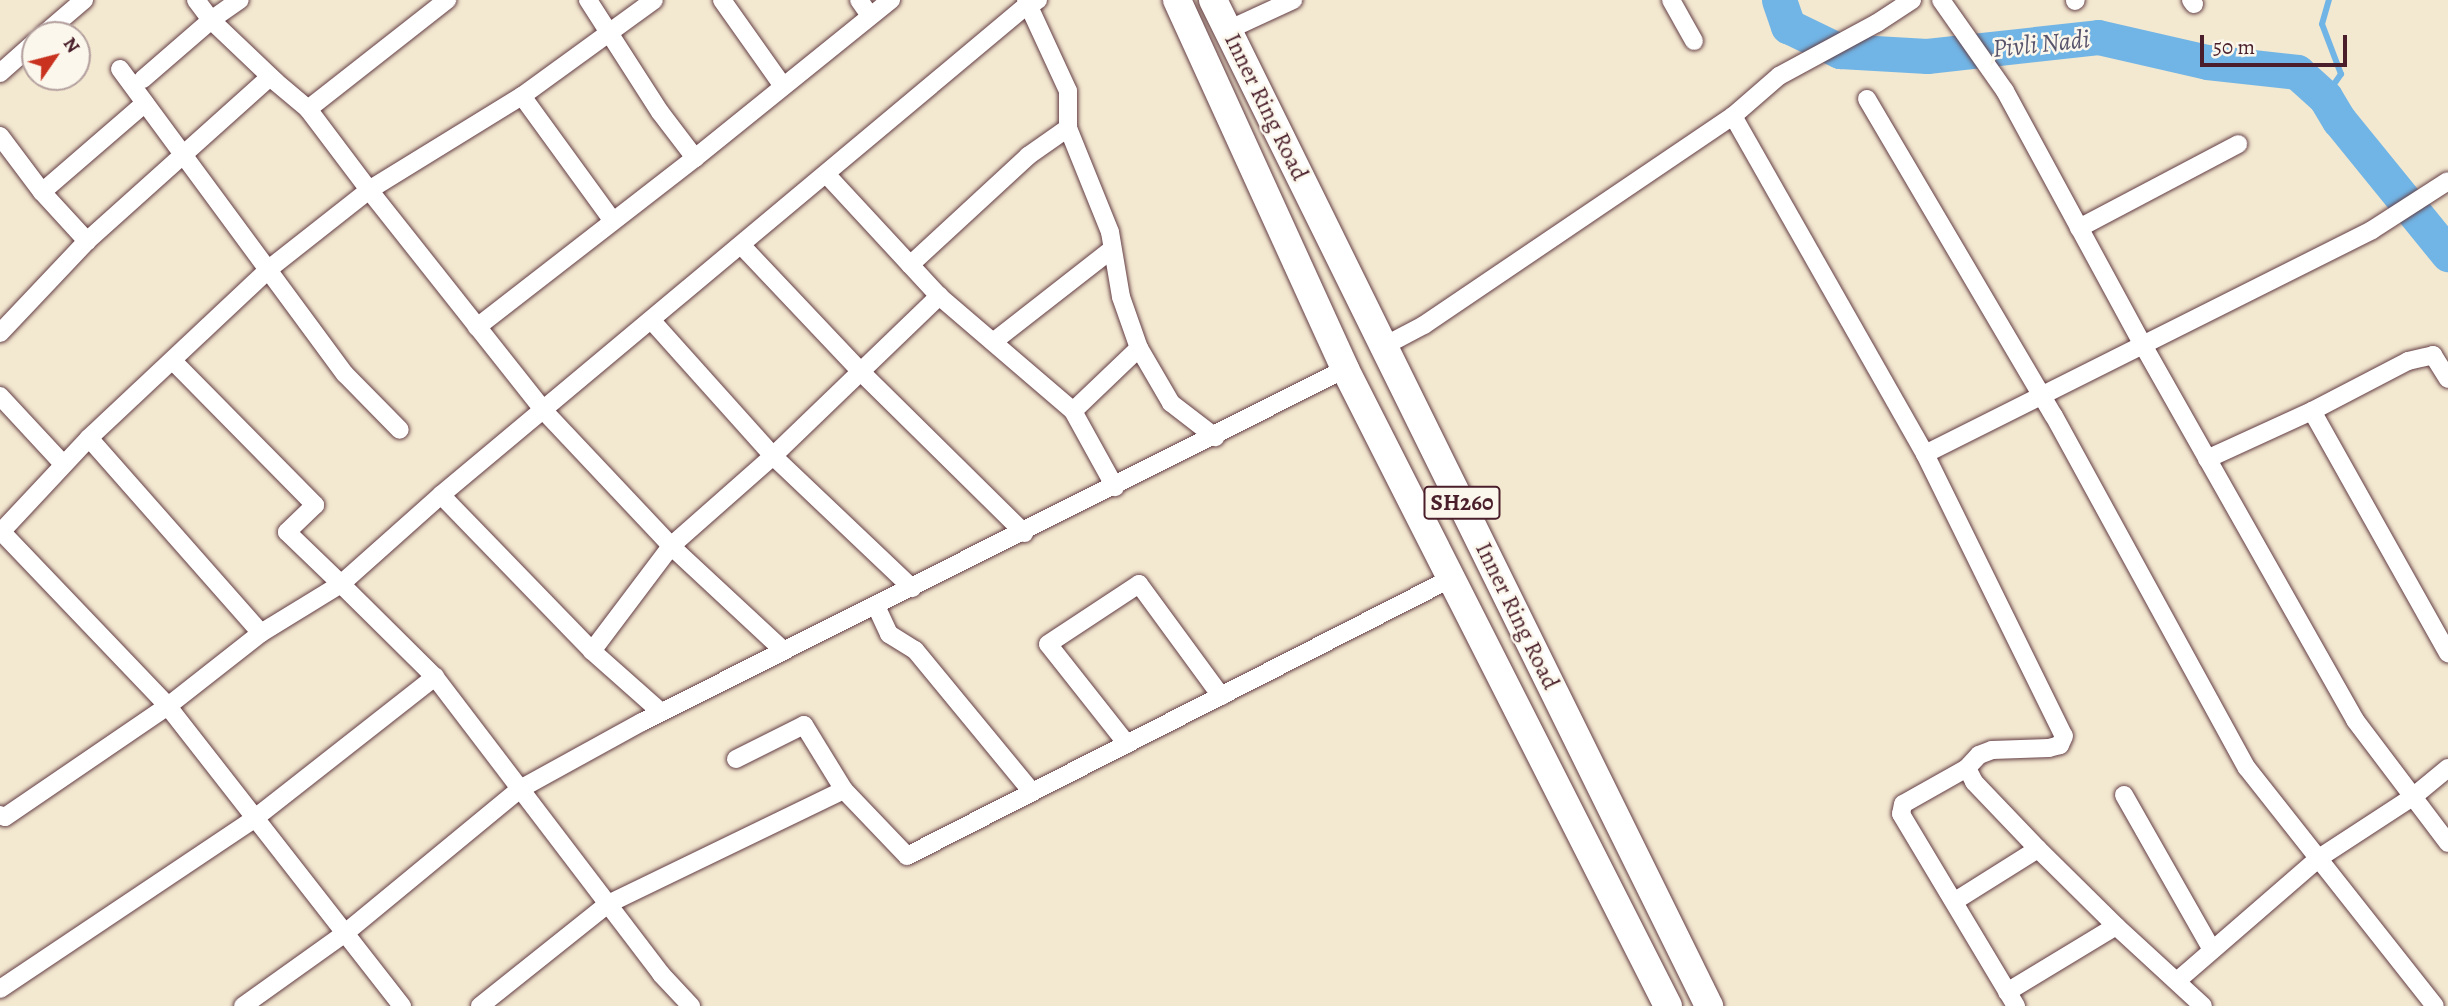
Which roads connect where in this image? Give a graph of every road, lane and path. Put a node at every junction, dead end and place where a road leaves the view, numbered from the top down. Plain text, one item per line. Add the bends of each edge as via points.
1 (83, 0) edge
2 (196, 0) edge
3 (240, 0) edge
4 (447, 0) edge
5 (588, 0) edge
6 (654, 0) edge
7 (722, 0) edge
8 (859, 0) edge
9 (891, 0) edge
10 (1177, 0) edge
11 (1213, 0) edge
12 (1293, 0) edge
13 (1671, 0) edge
14 (1912, 0) edge
15 (1941, 0) edge
16 (1030, 2) edge
17 (870, 16) junction
18 (211, 20) junction
19 (59, 21) edge
20 (1228, 30) junction
21 (610, 32) junction
22 (1694, 41) dead end
23 (21, 55) edge
24 (120, 69) dead end
25 (0, 74) edge
26 (143, 79) dead end
27 (276, 82) junction
28 (783, 86) junction
29 (522, 96) junction
30 (1867, 99) dead end
31 (145, 103) junction
32 (308, 109) junction
33 (1734, 116) junction
34 (1068, 128) junction
35 (0, 136) edge
36 (2238, 144) dead end
37 (183, 155) junction
38 (695, 158) junction
39 (827, 175) junction
40 (2448, 181) edge
41 (369, 190) junction
42 (43, 192) junction
43 (612, 220) junction
44 (2079, 228) junction
45 (87, 241) junction
46 (742, 246) junction
47 (1112, 249) junction
48 (910, 265) junction
49 (270, 268) junction
50 (939, 296) junction
51 (652, 321) junction
52 (477, 327) junction
53 (0, 333) edge
54 (993, 342) junction
55 (2143, 345) junction
56 (1384, 346) junction
57 (1139, 348) junction
58 (174, 362) junction
59 (1345, 369) junction
60 (862, 373) junction
61 (2448, 379) edge
62 (0, 396) edge
63 (2040, 396) junction
64 (544, 411) junction
65 (1073, 411) junction
66 (2312, 411) junction
67 (400, 430) dead end
68 (1214, 436) junction
69 (89, 438) junction
70 (1925, 454) junction
71 (774, 456) junction
72 (2207, 458) junction
73 (63, 464) junction
74 (1115, 487) junction
75 (441, 495) junction
76 (1, 533) edge
77 (1024, 533) junction
78 (671, 546) junction
79 (1450, 579) junction
80 (341, 584) junction
81 (912, 588) junction
82 (876, 606) junction
83 (261, 634) junction
84 (592, 651) junction
85 (784, 651) junction
86 (2448, 653) edge
87 (435, 677) junction
88 (1221, 696) junction
89 (168, 706) junction
90 (662, 712) junction
91 (1127, 744) junction
92 (736, 759) dead end
93 (1967, 768) junction
94 (2448, 768) edge
95 (520, 789) junction
96 (844, 790) junction
97 (1032, 792) junction
98 (2124, 795) dead end
99 (2414, 796) junction
100 (0, 815) edge
101 (255, 818) junction
102 (2448, 843) edge
103 (2038, 849) junction
104 (2319, 858) junction
105 (1955, 901) junction
106 (608, 904) junction
107 (2116, 926) junction
108 (344, 934) junction
109 (2212, 950) junction
110 (2177, 981) junction
111 (0, 989) edge
112 (2012, 999) edge
113 (243, 1006) edge
114 (402, 1006) edge
115 (480, 1006) edge
116 (691, 1006) edge
117 (1668, 1006) edge
118 (1709, 1006) edge
119 (2202, 1006) edge
120 (2435, 1006) edge

1 - 19 street
2 - 18 street
3 - 18 street
4 - 32 street
5 - 21 street
6 - 21 street
7 - 28 street
8 - 17 street
9 - 17 street
10 - 59 highway, Inner Ring Road / SH260
11 - 20 highway, Inner Ring Road / SH260
12 - 20 street
13 - 22 street
14 - 33 street via 1779,76
15 - 44 street via 2005,91
16 - 34 street via 1068,91
16 - 39 street
17 - 28 street
18 - 26 street
18 - 27 street
20 - 56 highway, Inner Ring Road / SH260
21 - 29 street
21 - 38 street
23 - 25 street
24 - 31 street
27 - 32 street
27 - 37 street via 270,77
28 - 38 street
29 - 41 street
29 - 43 street
30 - 63 street
31 - 37 street
31 - 42 street
32 - 41 street
33 - 56 street via 1424,325
33 - 70 street
34 - 47 street via 1110,232
34 - 48 street via 1028,156
35 - 42 street
36 - 44 street
37 - 45 street
37 - 49 street
38 - 43 street
39 - 46 street
39 - 48 street
40 - 55 street via 2372,230
41 - 49 street
41 - 52 street
42 - 45 street
43 - 52 street
44 - 55 street
45 - 53 street
46 - 51 street
46 - 60 street
47 - 54 street
47 - 57 street
48 - 50 street
49 - 58 street
49 - 67 street via 345,374
50 - 54 street
50 - 60 street
51 - 64 street
51 - 71 street
52 - 64 street
54 - 65 street
55 - 63 street
55 - 72 street
56 - 118 highway, Inner Ring Road / SH260
57 - 65 street
57 - 68 street via 1171,402
58 - 69 street
58 - 80 street via 315,505 287,532
59 - 68 street
59 - 79 highway, Inner Ring Road / SH260
60 - 71 street
60 - 77 street
61 - 66 street via 2433,355 2408,360
62 - 73 street
63 - 70 street
63 - 104 street via 2247,768
64 - 75 street
64 - 78 street
65 - 74 street
66 - 72 street
66 - 86 street
68 - 74 street
69 - 73 street
69 - 83 street
70 - 93 street via 2064,736 2060,745 2049,748 1992,750 1979,755
71 - 78 street
71 - 81 street
72 - 99 street via 2355,720
73 - 76 street
74 - 77 street
75 - 80 street
75 - 84 street
76 - 89 street
77 - 81 street
78 - 84 street
78 - 85 street
79 - 88 street
79 - 117 highway, Inner Ring Road / SH260
80 - 83 street
80 - 87 street
81 - 82 street
82 - 85 street
82 - 97 street via 889,634 915,650
83 - 89 street
84 - 90 street
85 - 90 street
87 - 95 street
87 - 101 street
88 - 91 street
88 - 91 street via 1139,584 1048,644
89 - 100 street via 5,817
89 - 101 street
90 - 95 street
91 - 97 street
92 - 96 street via 804,725
93 - 103 street via 1974,782
93 - 105 street via 1903,804 1901,814
94 - 99 street
95 - 106 street
95 - 108 street
96 - 97 street via 906,856
96 - 106 street
98 - 109 street
99 - 102 street
99 - 104 street
101 - 108 street
101 - 111 street
103 - 105 street
103 - 107 street
104 - 109 street
104 - 120 street
105 - 112 street
106 - 115 street
106 - 116 street
107 - 110 street
107 - 112 street
108 - 113 street
108 - 114 street
109 - 110 street
110 - 119 street

